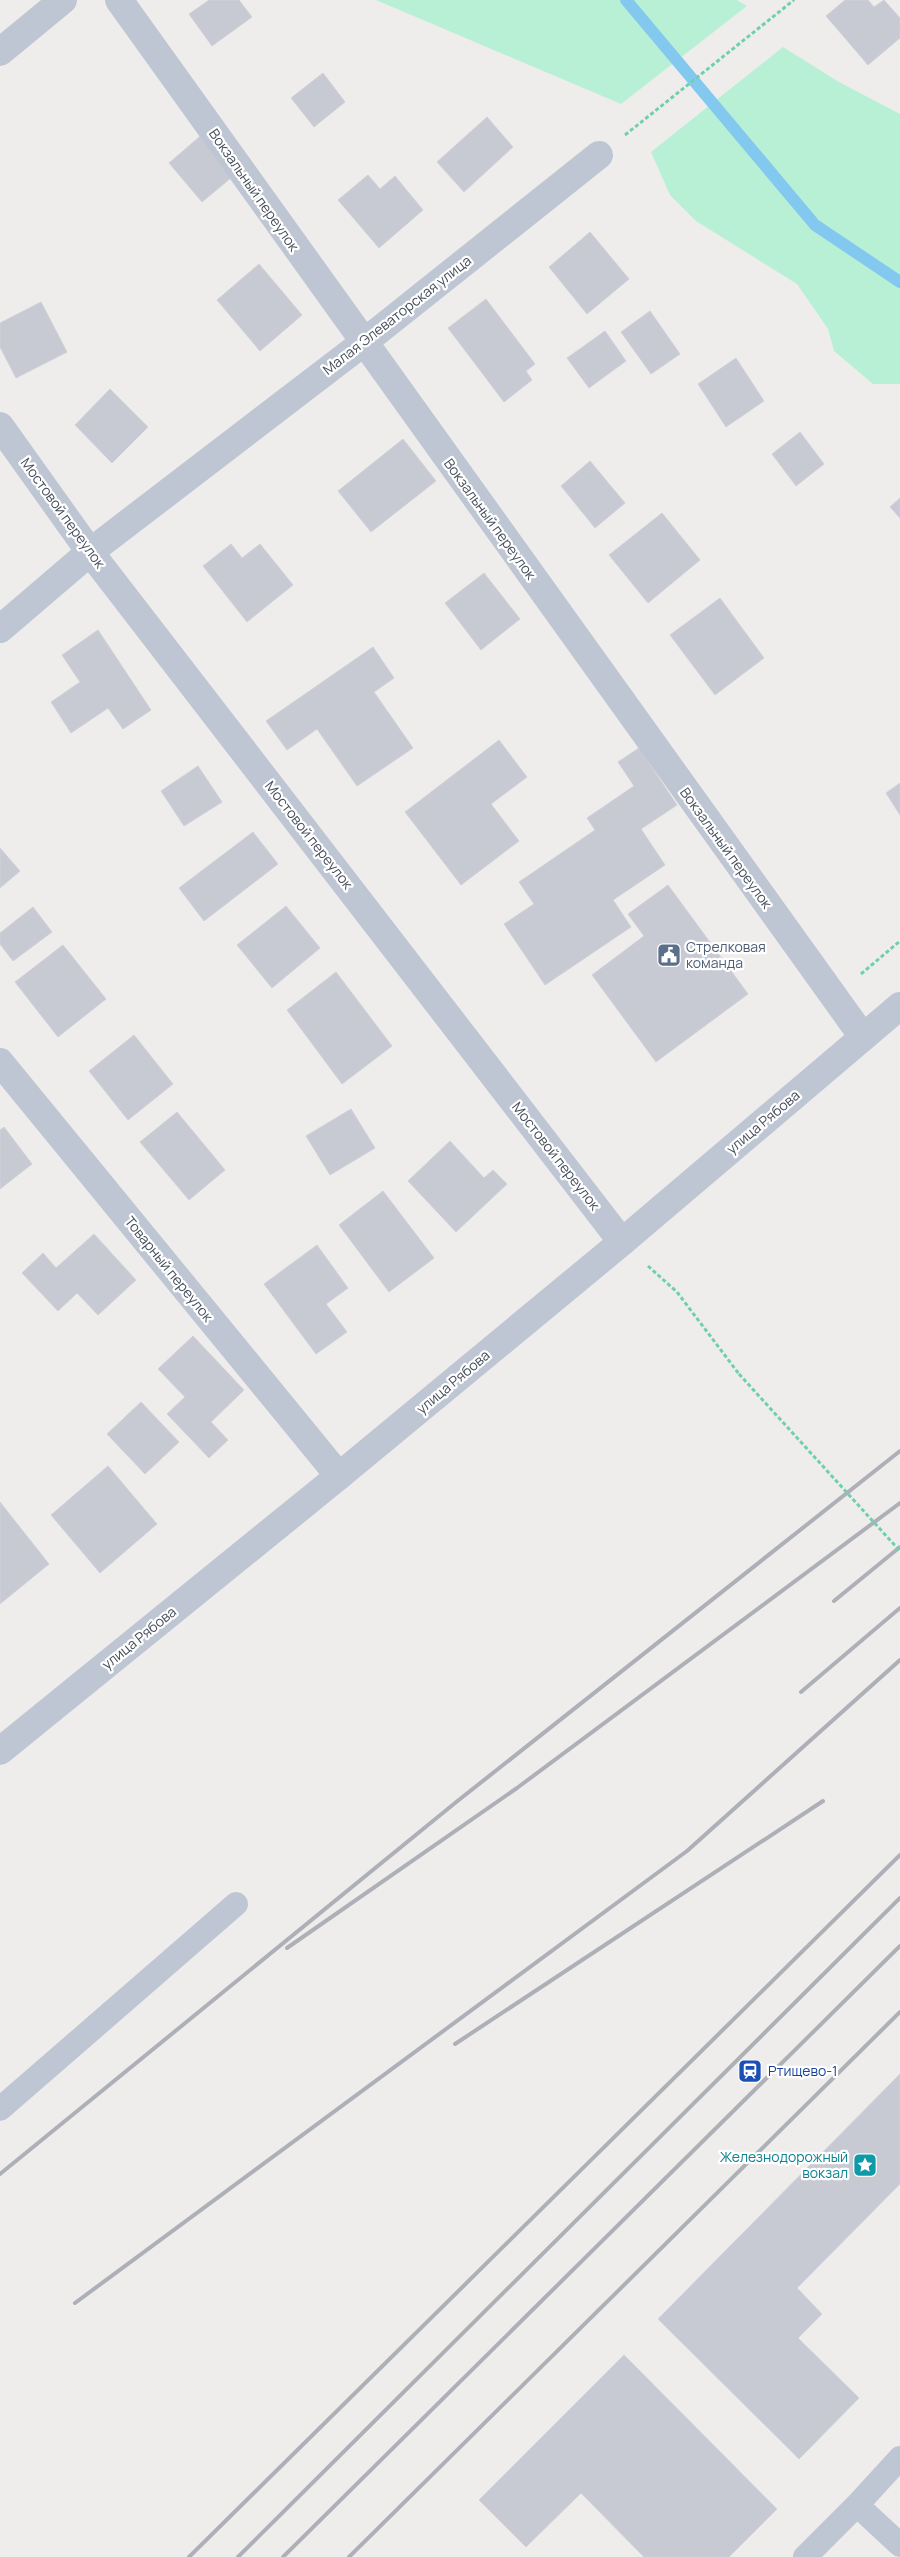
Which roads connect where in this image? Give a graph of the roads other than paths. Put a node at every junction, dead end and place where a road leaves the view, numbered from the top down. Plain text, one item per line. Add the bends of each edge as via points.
1 (63, 0) edge
2 (119, 0) edge
3 (0, 52) edge
4 (598, 155) road end
5 (362, 343) junction
6 (0, 426) edge
7 (90, 552) junction
8 (0, 629) edge
9 (900, 1006) edge
10 (863, 1038) junction
11 (0, 1062) edge
12 (622, 1242) junction
13 (339, 1476) junction
14 (0, 1751) edge
15 (236, 1904) dead end
16 (0, 2109) edge
17 (900, 2458) edge
18 (856, 2505) junction
19 (900, 2545) edge
20 (805, 2557) edge

1 - 3 street
2 - 5 street, Вокзальный переулок
4 - 5 street, Малая Элеваторская улица
5 - 7 street, Малая Элеваторская улица
5 - 10 street, Вокзальный переулок
6 - 7 street, Мостовой переулок
7 - 8 street, Малая Элеваторская улица
7 - 12 street, Мостовой переулок
9 - 10 street, улица Рябова
10 - 12 street, улица Рябова
11 - 13 street, Товарный переулок
12 - 13 street, улица Рябова
13 - 14 street, улица Рябова
15 - 16 lane
17 - 18 lane
18 - 19 lane
18 - 20 lane

